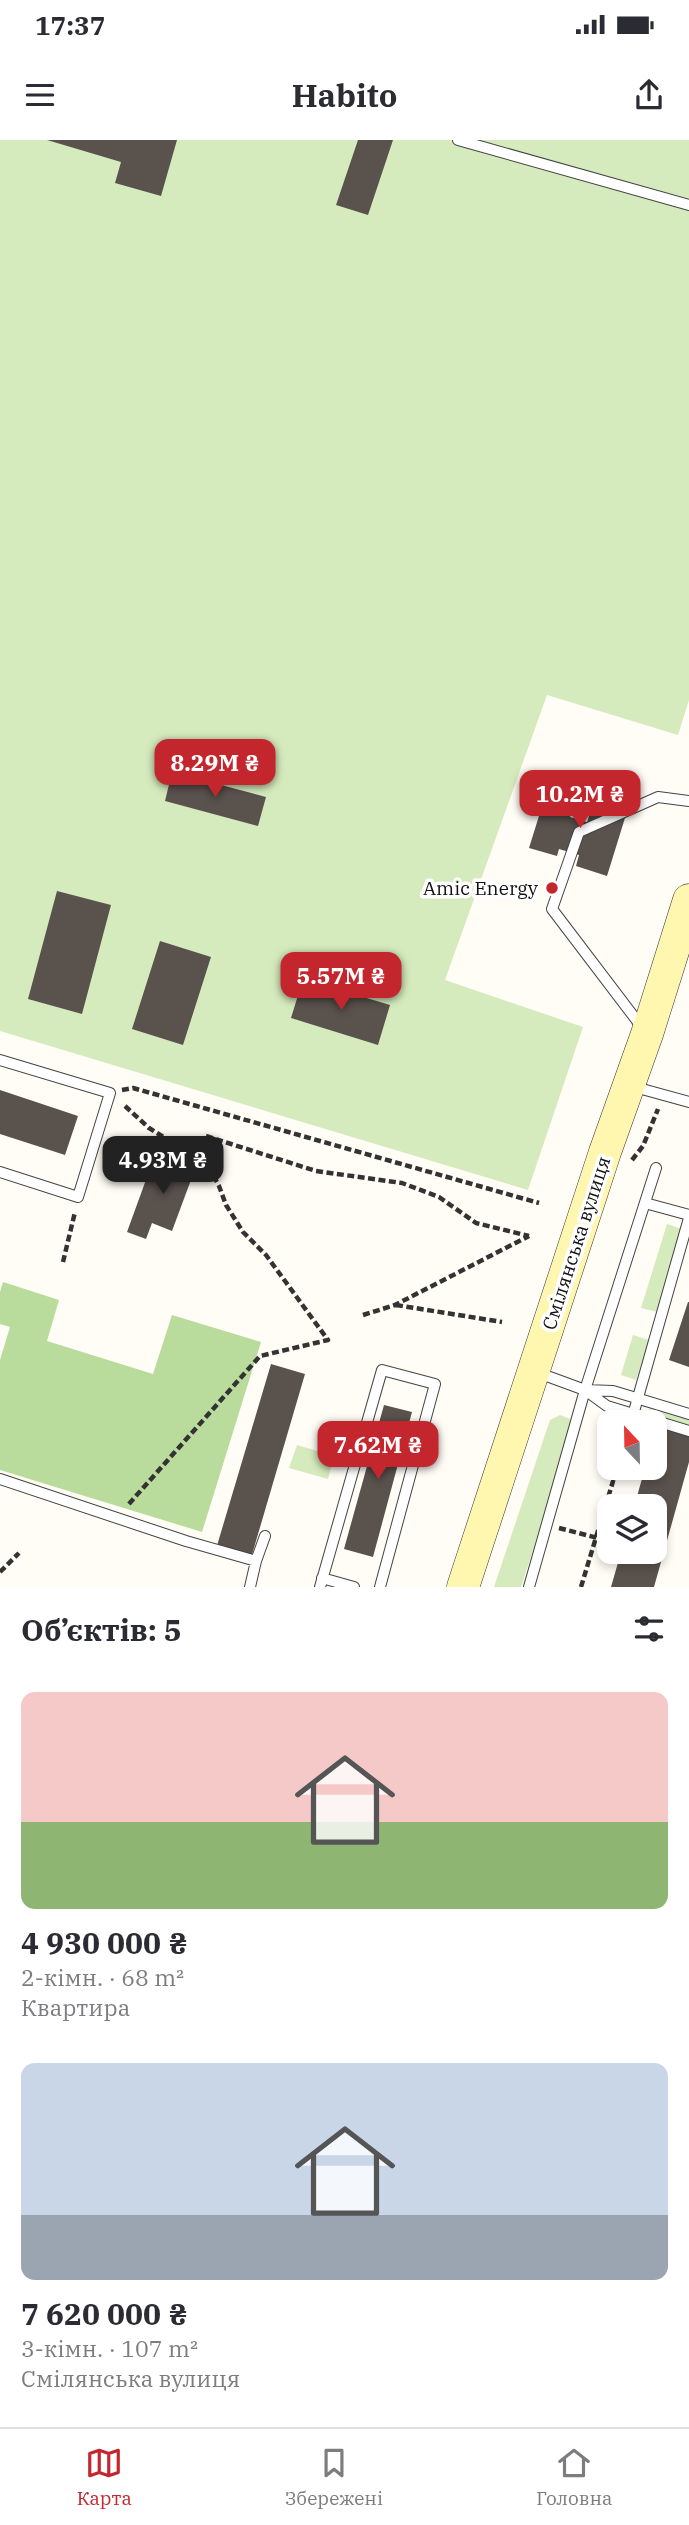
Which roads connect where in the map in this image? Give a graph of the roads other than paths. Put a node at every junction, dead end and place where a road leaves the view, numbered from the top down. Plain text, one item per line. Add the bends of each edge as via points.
1 (458, 140) edge
2 (689, 205) edge
3 (689, 801) edge
4 (689, 900) edge
5 (647, 1034) junction
6 (0, 1060) edge
7 (628, 1086) junction
8 (689, 1102) edge
9 (656, 1168) dead end
10 (0, 1172) edge
11 (645, 1203) junction
12 (689, 1216) edge
13 (534, 1371) junction
14 (585, 1390) junction
15 (637, 1398) junction
16 (619, 1410) edge
17 (634, 1410) edge
18 (689, 1414) edge
19 (667, 1425) edge
20 (689, 1431) edge
21 (0, 1479) edge
22 (265, 1536) dead end
23 (256, 1561) junction
24 (321, 1583) edge
25 (250, 1587) edge
26 (354, 1587) edge
27 (380, 1587) edge
28 (463, 1587) edge
29 (529, 1587) edge

1 - 2 lane
3 - 5 lane via 658,797 579,832 552,909
4 - 5 main road, Смілянська вулиця
5 - 7 main road, Смілянська вулиця
6 - 10 lane via 110,1093 78,1197
7 - 8 lane
7 - 13 main road, Смілянська вулиця
9 - 11 lane
11 - 12 lane
11 - 14 lane
12 - 15 lane
13 - 14 lane
13 - 28 main road, Смілянська вулиця
14 - 15 lane
14 - 16 lane
14 - 29 lane
15 - 17 lane
15 - 18 lane
19 - 20 lane
21 - 23 lane
22 - 23 lane
23 - 25 lane
24 - 26 lane
24 - 27 lane via 382,1370 435,1384

